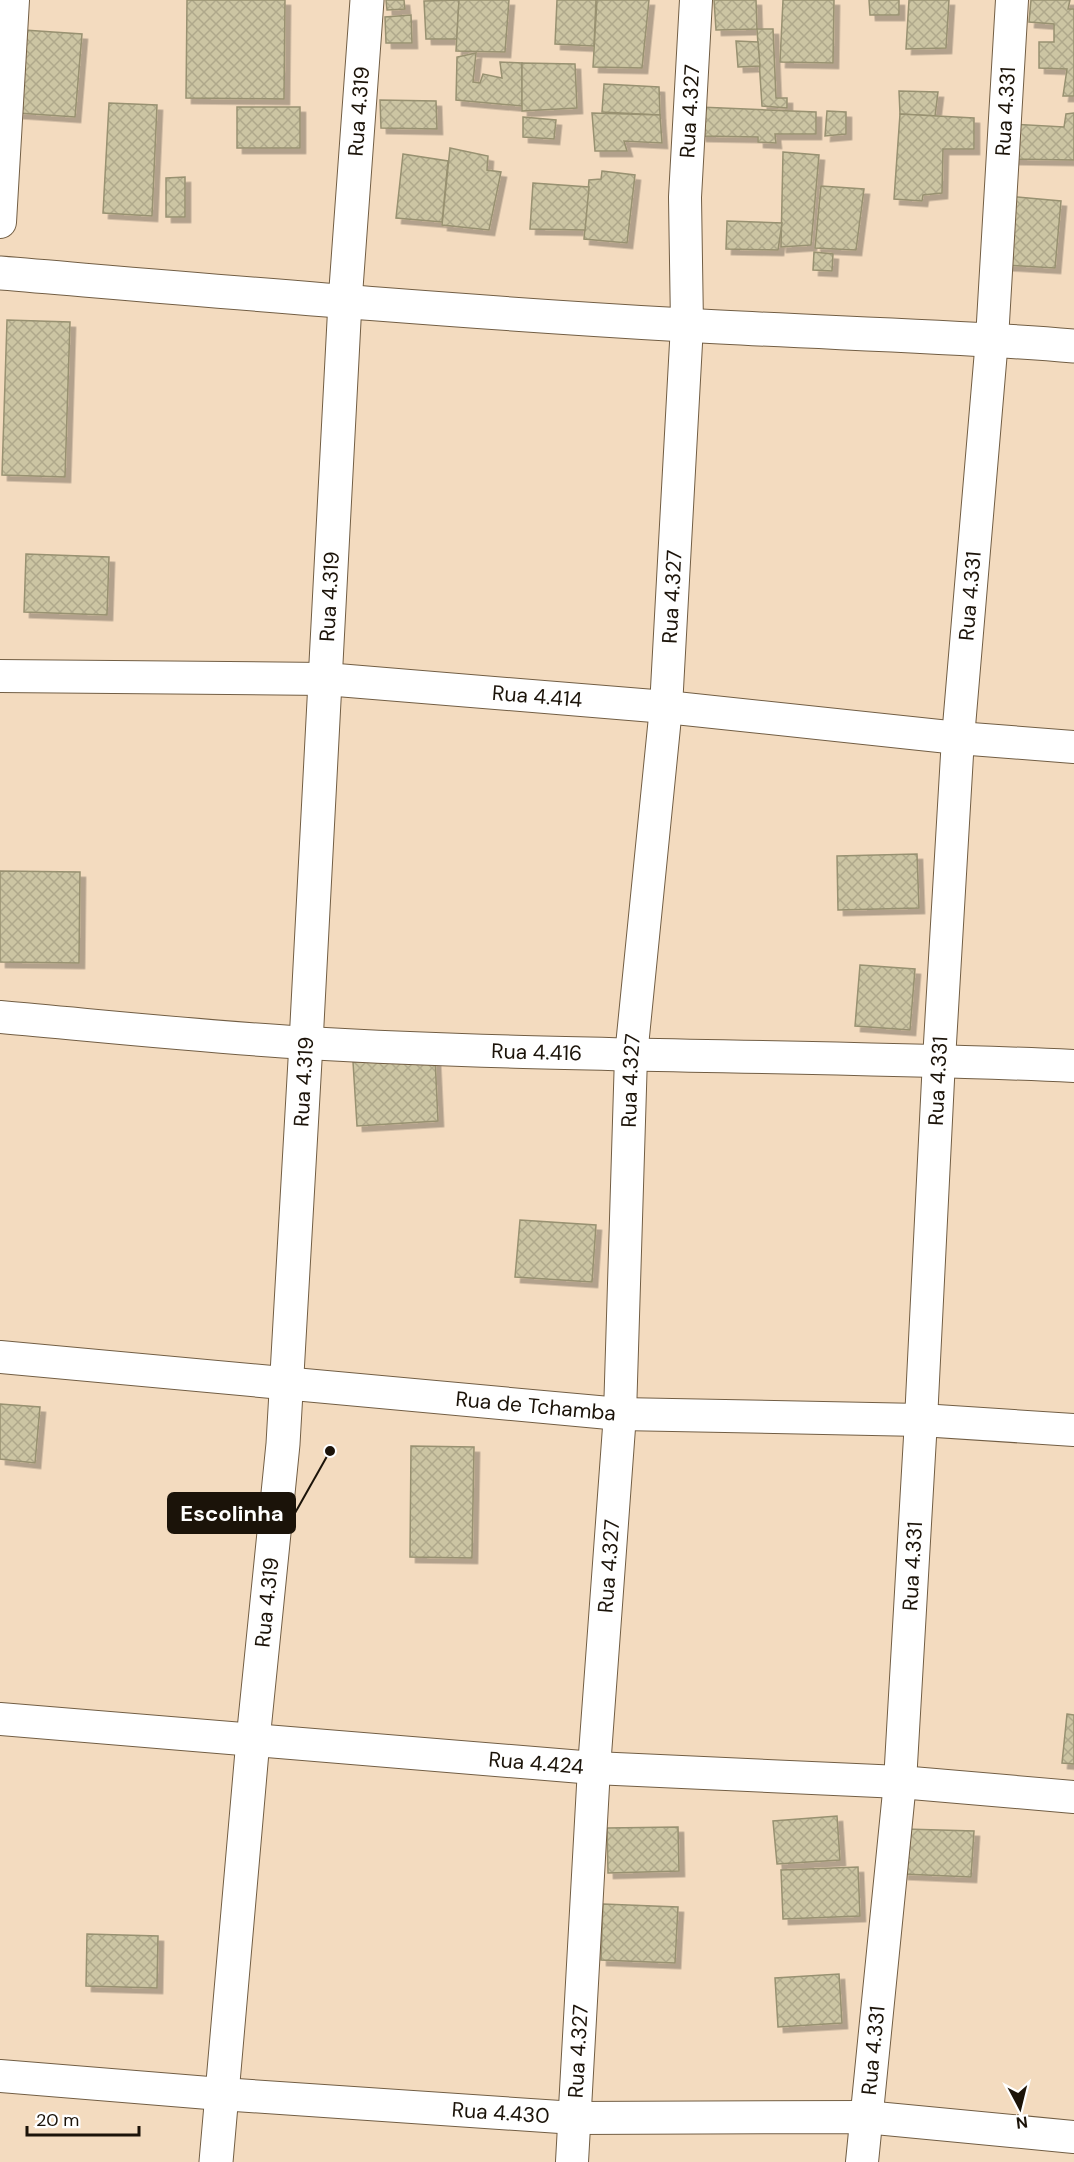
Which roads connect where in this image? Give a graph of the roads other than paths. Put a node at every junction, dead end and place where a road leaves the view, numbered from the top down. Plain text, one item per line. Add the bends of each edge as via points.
1 (13, 0) edge
2 (367, 0) edge
3 (696, 0) edge
4 (1012, 0) edge
5 (0, 222) edge
6 (0, 273) edge
7 (345, 302) junction
8 (687, 325) junction
9 (992, 339) junction
10 (1074, 346) edge
11 (0, 676) edge
12 (325, 679) junction
13 (666, 707) junction
14 (958, 738) junction
15 (1074, 747) edge
16 (0, 1017) edge
17 (306, 1043) junction
18 (631, 1056) junction
19 (939, 1060) junction
20 (1074, 1066) edge
21 (0, 1357) edge
22 (287, 1385) junction
23 (620, 1414) junction
24 (921, 1420) junction
25 (1074, 1430) edge
26 (0, 1719) edge
27 (253, 1740) junction
28 (594, 1768) junction
29 (900, 1782) junction
30 (1074, 1797) edge
31 (0, 2076) edge
32 (221, 2094) junction
33 (865, 2117) junction
34 (575, 2118) junction
35 (1074, 2137) edge
36 (216, 2162) edge
37 (572, 2162) edge
38 (862, 2162) edge

1 - 5 street
2 - 7 street, Rua 4.319
3 - 8 street, Rua 4.327 via 685,197
4 - 9 street, Rua 4.331
6 - 7 street
7 - 8 street
7 - 12 street, Rua 4.319
8 - 9 street
8 - 13 street, Rua 4.327
9 - 10 street
9 - 14 street, Rua 4.331
11 - 12 street, Rua 4.414
12 - 13 street, Rua 4.414
12 - 17 street, Rua 4.319
13 - 14 street, Rua 4.414
13 - 18 street, Rua 4.327
14 - 15 street, Rua 4.414
14 - 19 street, Rua 4.331
16 - 17 street, Rua 4.416
17 - 18 street, Rua 4.416
17 - 22 street, Rua 4.319
18 - 19 street, Rua 4.416
18 - 23 street, Rua 4.327
19 - 20 street, Rua 4.416
19 - 24 street, Rua 4.331
21 - 22 street, Rua de Tchamba
22 - 23 street, Rua de Tchamba
22 - 27 street, Rua 4.319
23 - 24 street, Rua de Tchamba
23 - 28 street, Rua 4.327
24 - 25 street, Rua de Tchamba
24 - 29 street, Rua 4.331
26 - 27 street, Rua 4.424
27 - 28 street, Rua 4.424
27 - 32 street, Rua 4.319
28 - 29 street, Rua 4.424
28 - 34 street, Rua 4.327
29 - 30 street, Rua 4.424
29 - 33 street, Rua 4.331
31 - 32 street, Rua 4.430
32 - 34 street, Rua 4.430
32 - 36 street, Rua 4.319
33 - 34 street, Rua 4.430
33 - 35 street, Rua 4.430
33 - 38 street, Rua 4.331
34 - 37 street, Rua 4.327

